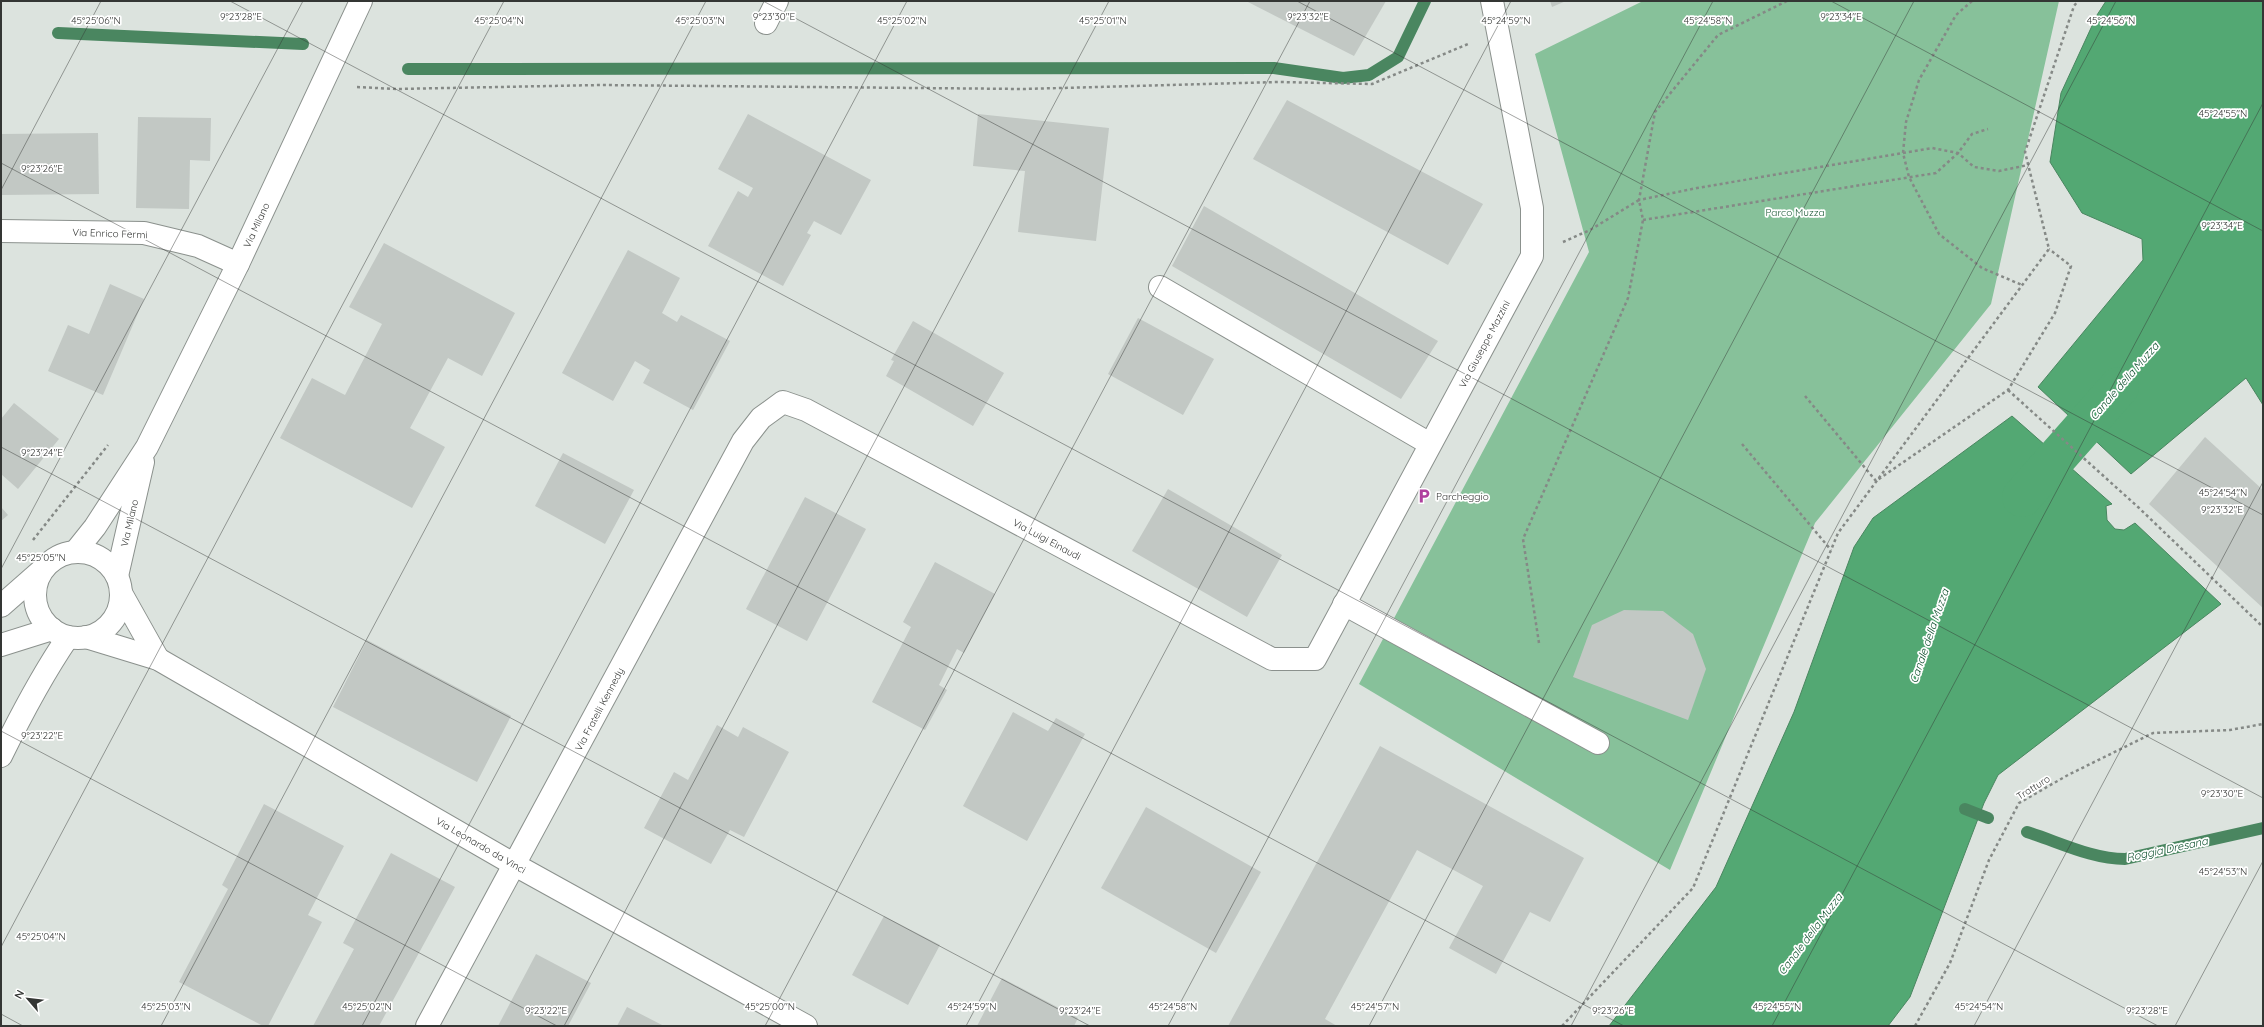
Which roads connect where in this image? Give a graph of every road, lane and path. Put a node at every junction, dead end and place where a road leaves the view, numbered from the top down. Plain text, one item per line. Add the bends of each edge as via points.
1 (361, 1) edge
2 (777, 1) edge
3 (1492, 1) edge
4 (1787, 1) edge
5 (1972, 1) edge
6 (2078, 1) edge
7 (766, 23) dead end
8 (1498, 31) junction
9 (322, 84) junction
10 (1988, 129) dead end
11 (1903, 153) junction
12 (1958, 153) junction
13 (2028, 165) junction
14 (1909, 177) junction
15 (1639, 200) junction
16 (1643, 220) junction
17 (1, 231) edge
18 (1556, 245) dead end
19 (2049, 250) junction
20 (238, 264) junction
21 (2022, 285) junction
22 (1160, 287) dead end
23 (2008, 390) junction
24 (1805, 396) dead end
25 (783, 402) joint
26 (112, 439) dead end
27 (1430, 444) junction
28 (1742, 444) dead end
29 (146, 447) junction
30 (1876, 481) junction
31 (31, 543) dead end
32 (1831, 550) junction
33 (75, 552) junction
34 (45, 568) junction
35 (119, 585) junction
36 (1344, 604) junction
37 (1, 606) edge
38 (2263, 627) edge
39 (69, 634) junction
40 (1538, 643) dead end
41 (1, 645) edge
42 (158, 659) junction
43 (1314, 659) joint
44 (2263, 724) edge
45 (1598, 743) dead end
46 (1, 756) edge
47 (515, 865) junction
48 (427, 1026) edge
49 (806, 1026) edge
50 (1562, 1026) edge
51 (1915, 1026) edge

1 - 9 street, Via Milano
2 - 7 street
3 - 8 street, Via Giuseppe Mazzini
4 - 15 path via 1718,35 1655,112
5 - 11 path via 1956,15 1919,80 1906,122
6 - 13 path via 2074,6 2026,152
8 - 9 path via 1372,84 1279,82 1024,89 601,85 396,89
8 - 27 street, Via Giuseppe Mazzini via 1532,208 1532,256
9 - 20 street, Via Milano
10 - 12 path via 1972,134
11 - 12 path via 1932,148
11 - 14 path
11 - 15 path
12 - 13 path via 1974,167 1999,171
12 - 14 path via 1936,172
13 - 19 path
14 - 16 path
14 - 21 path via 1939,234 1982,268
15 - 16 path
15 - 18 path via 1590,230
16 - 40 path via 1628,298 1523,539
17 - 20 street, Via Enrico Fermi via 144,233 198,246
19 - 21 path
19 - 23 path via 2071,266 2055,313
20 - 29 street, Via Milano
21 - 30 path
22 - 27 street
23 - 30 path
23 - 38 path via 2138,507
24 - 30 path
25 - 43 street, Via Luigi Einaudi via 806,410 1272,659
25 - 47 street, Via Fratelli Kennedy via 761,418 743,441
26 - 31 path
27 - 36 street, Via Giuseppe Mazzini
28 - 32 path
29 - 33 street, Via Milano via 95,527
29 - 35 street, Via Milano
30 - 32 path via 1838,533
32 - 50 path via 1693,888
33 - 34 street via 58,556
33 - 35 street via 100,557 110,566
34 - 37 street
34 - 39 street via 37,583 35,600 41,617
35 - 39 street, Via Milano via 120,606 114,618 102,631
35 - 42 street
36 - 43 street, Via Giuseppe Mazzini
36 - 45 street
39 - 41 street, Via Milano
39 - 42 street, Via Leonardo da Vinci
39 - 46 street via 31,697
42 - 47 street, Via Leonardo da Vinci
44 - 51 path, Tratturo via 2230,730 2152,733 2019,803 1989,860 1950,963
47 - 48 street, Via Fratelli Kennedy
47 - 49 street, Via Leonardo da Vinci

